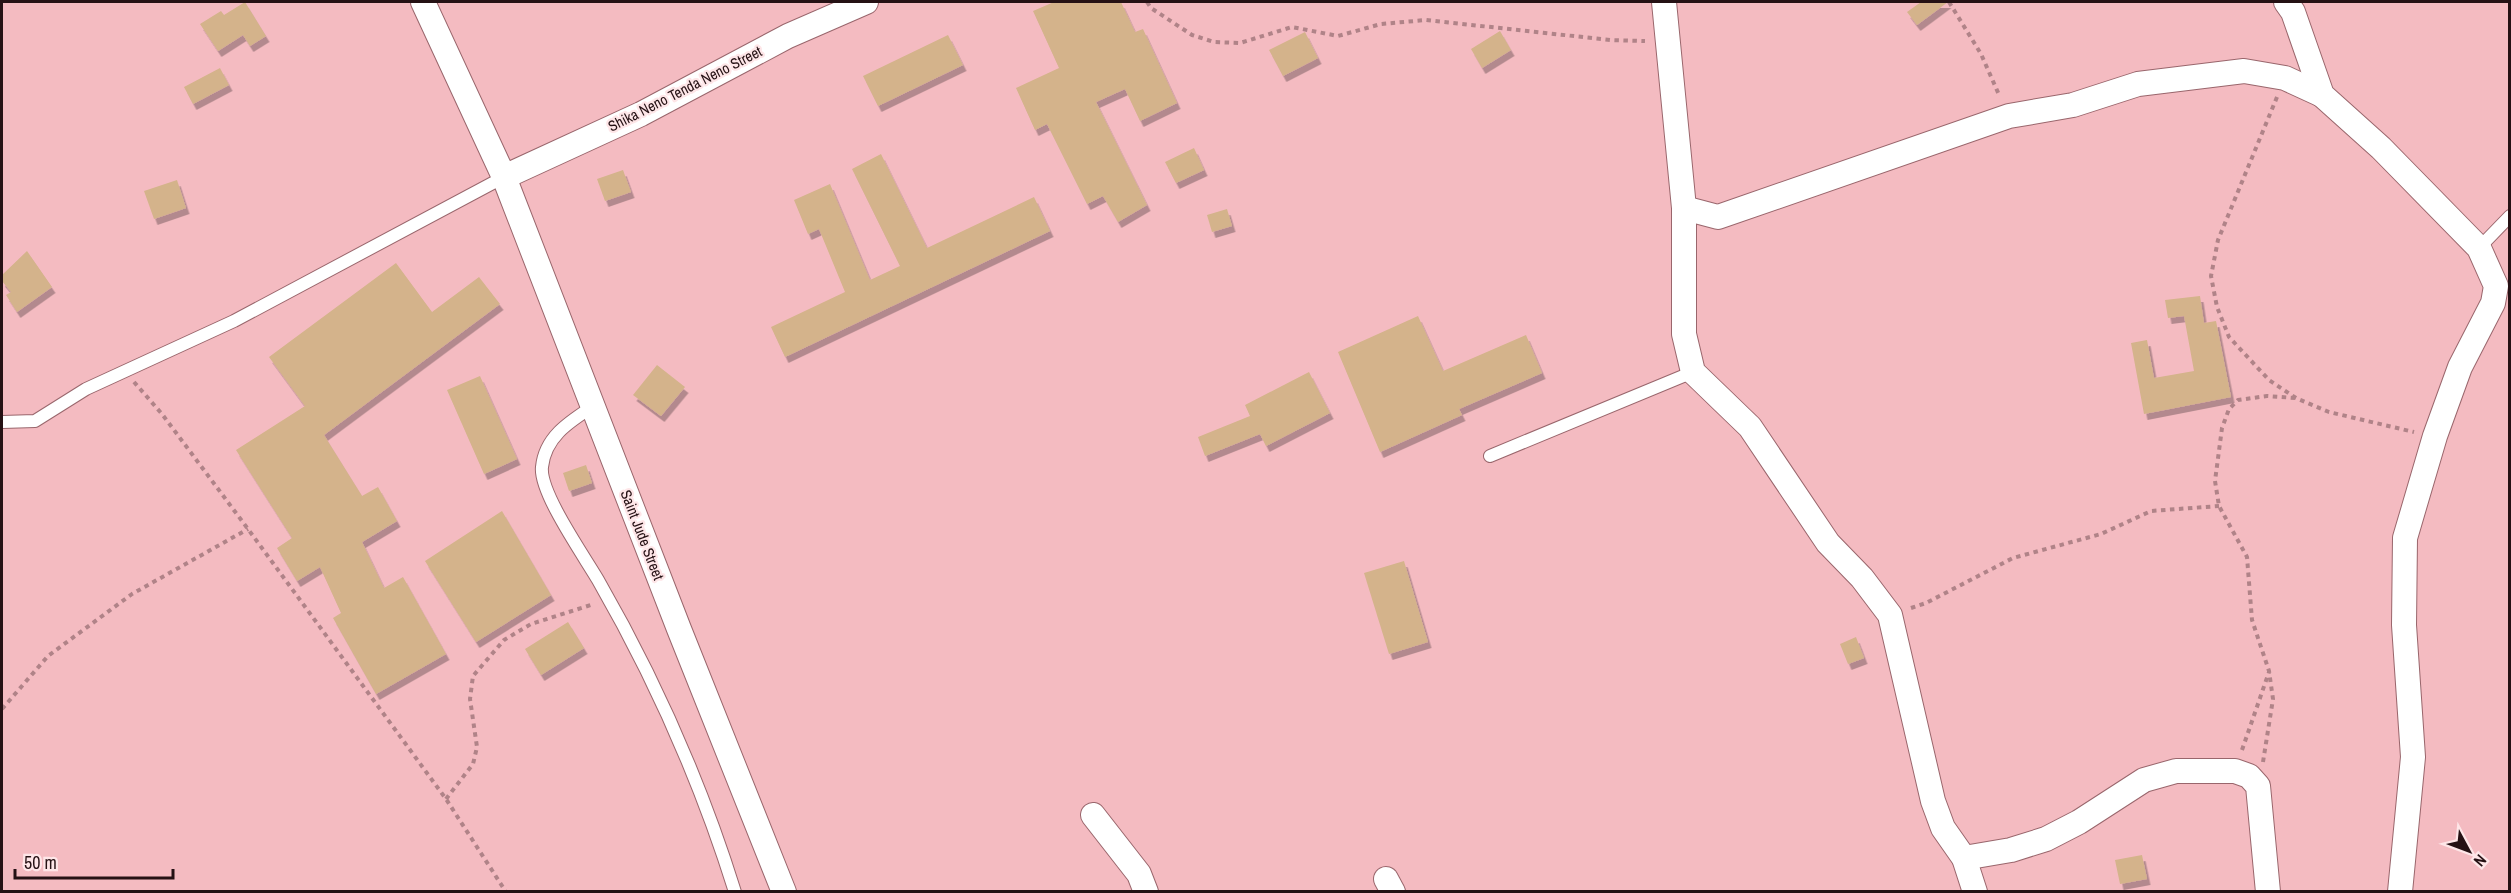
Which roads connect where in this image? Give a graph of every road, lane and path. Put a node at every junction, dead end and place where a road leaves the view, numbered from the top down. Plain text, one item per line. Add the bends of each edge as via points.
1 (423, 2) edge
2 (866, 2) edge
3 (1147, 2) edge
4 (1664, 2) edge
5 (1949, 2) edge
6 (2286, 2) edge
7 (1667, 41) junction
8 (2285, 78) junction
9 (2322, 95) junction
10 (2009, 116) junction
11 (504, 177) junction
12 (1684, 208) junction
13 (2510, 216) edge
14 (2479, 248) junction
15 (126, 372) junction
16 (1693, 372) junction
17 (2296, 398) junction
18 (592, 407) junction
19 (2, 422) edge
20 (2435, 436) junction
21 (1490, 456) dead end
22 (2219, 506) junction
23 (248, 529) junction
24 (609, 600) junction
25 (1890, 615) junction
26 (2269, 671) junction
27 (2, 709) edge
28 (2235, 771) junction
29 (2258, 786) junction
30 (446, 799) junction
31 (1094, 815) dead end
32 (1964, 858) junction
33 (506, 891) edge
34 (735, 891) edge
35 (784, 891) edge
36 (1146, 891) edge
37 (1975, 891) edge
38 (2268, 891) edge
39 (2400, 891) edge

1 - 11 street, Saint Jude Street
2 - 11 street, Shika Neno Tenda Neno Street via 788,36 641,114
3 - 7 path via 1192,36 1214,42 1240,43 1292,27 1338,36 1381,24 1426,20 1610,40
4 - 7 street
5 - 10 path via 1981,54
6 - 9 street
7 - 12 street
8 - 9 street
8 - 10 street via 2244,71 2138,84 2073,105
8 - 17 path via 2218,240 2211,276 2217,307 2229,337 2269,380
9 - 14 street via 2381,148
10 - 12 street via 1718,217
11 - 15 lane via 234,321
11 - 18 street, Saint Jude Street
12 - 16 street via 1684,334
13 - 14 lane
14 - 20 street via 2496,286 2493,303 2460,367
15 - 19 lane via 86,389 35,421
15 - 23 path
16 - 21 lane
16 - 25 street via 1749,427 1828,543
17 - 20 path via 2329,412
17 - 22 path via 2238,400 2229,409 2222,428 2215,482
18 - 24 lane via 560,428 542,468 547,494
18 - 35 street, Saint Jude Street
20 - 39 street via 2405,538 2404,625 2413,757
22 - 25 path via 2151,511 2101,534 2013,558 1926,603
22 - 26 path via 2247,557 2252,620
23 - 27 path via 132,594 48,656
23 - 30 path
24 - 30 path via 531,624 504,640 473,676 470,699 477,747 473,765
24 - 34 lane via 665,706
25 - 32 street via 1933,801 1943,828
26 - 28 path
26 - 29 path via 2273,699
28 - 29 street via 2249,776
28 - 32 street via 2176,771 2144,780 2046,839
29 - 38 street
30 - 33 path
31 - 36 street via 1139,874
32 - 37 street

